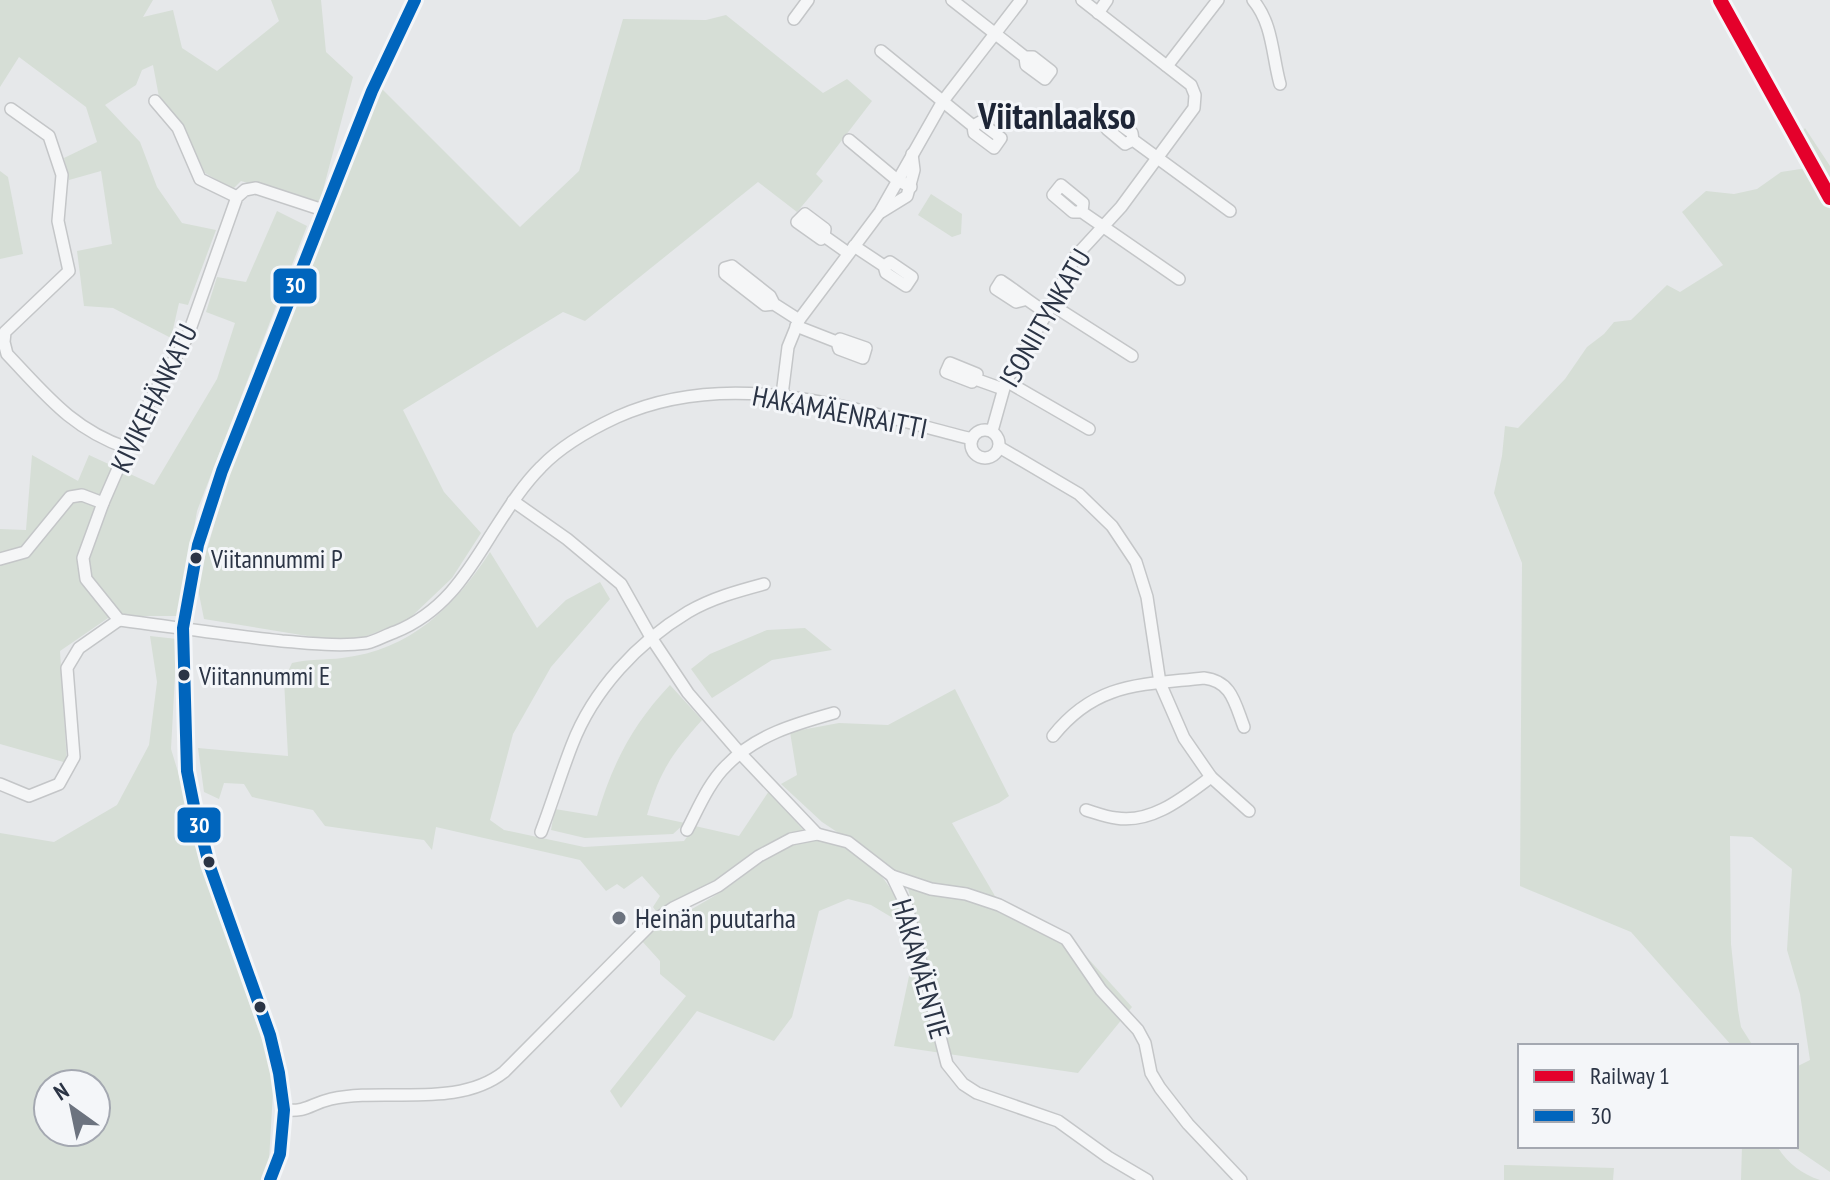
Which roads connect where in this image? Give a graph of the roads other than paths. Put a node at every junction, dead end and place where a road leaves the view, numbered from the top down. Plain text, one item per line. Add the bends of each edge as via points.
1 (415, 0) edge
2 (808, 0) edge
3 (952, 0) edge
4 (1021, 0) edge
5 (1082, 0) edge
6 (1107, 0) edge
7 (1218, 0) edge
8 (1253, 0) edge
9 (1098, 13) junction
10 (794, 19) dead end
11 (995, 34) junction
12 (881, 51) dead end
13 (1025, 57) dead end
14 (1167, 66) junction
15 (1280, 84) dead end
16 (155, 101) dead end
17 (943, 101) junction
18 (11, 109) dead end
19 (973, 126) dead end
20 (849, 140) dead end
21 (1133, 140) dead end
22 (912, 154) junction
23 (1157, 158) junction
24 (897, 180) junction
25 (911, 187) junction
26 (237, 197) junction
27 (326, 211) junction
28 (1230, 211) dead end
29 (880, 212) junction
30 (1082, 212) dead end
31 (1102, 226) junction
32 (824, 236) dead end
33 (851, 250) junction
34 (884, 266) dead end
35 (1179, 279) dead end
36 (748, 285) dead end
37 (1024, 300) dead end
38 (1050, 309) junction
39 (798, 323) junction
40 (837, 342) dead end
41 (1132, 356) dead end
42 (975, 379) dead end
43 (1004, 385) junction
44 (782, 395) junction
45 (1089, 429) dead end
46 (992, 431) junction
47 (972, 439) junction
48 (999, 447) junction
49 (127, 448) junction
50 (513, 501) junction
51 (103, 503) junction
52 (0, 559) edge
53 (764, 584) dead end
54 (119, 620) junction
55 (183, 628) junction
56 (652, 639) junction
57 (1160, 683) junction
58 (834, 713) dead end
59 (1244, 727) dead end
60 (1053, 736) dead end
61 (740, 753) junction
62 (1211, 777) junction
63 (0, 784) edge
64 (1086, 810) dead end
65 (1249, 811) dead end
66 (687, 830) dead end
67 (541, 832) dead end
68 (817, 834) junction
69 (892, 876) junction
70 (284, 1110) junction
71 (270, 1180) edge
72 (1147, 1180) edge
73 (1241, 1180) edge

1 - 27 street via 372,91
2 - 10 street
3 - 11 street
4 - 11 street
5 - 9 street
6 - 9 street
7 - 14 street
8 - 15 street via 1272,38
9 - 14 street
11 - 13 street
11 - 17 street
12 - 17 street
14 - 23 street, ISONIITYNKATU via 1191,85 1194,108
16 - 26 street via 178,128 200,179
17 - 19 street
17 - 22 street
18 - 49 street via 49,136 62,175 58,221 69,271 5,332 7,354 64,415 103,440
20 - 24 street
21 - 23 street
22 - 24 street
22 - 25 street
23 - 28 street
23 - 31 street, ISONIITYNKATU
24 - 25 street
24 - 29 street
25 - 29 street via 907,196
26 - 27 street via 256,188
26 - 49 street, KIVIKEHÄNKATU via 187,338
27 - 55 street via 222,471 198,545
29 - 33 street
30 - 31 street
31 - 35 street
31 - 38 street, ISONIITYNKATU via 1075,257
32 - 33 street
33 - 34 street
33 - 39 street
36 - 39 street via 770,296
37 - 38 street
38 - 41 street
38 - 43 street, ISONIITYNKATU
39 - 40 street
39 - 44 street via 788,347
42 - 43 street
43 - 45 street
43 - 46 street, ISONIITYNKATU
44 - 47 street, HAKAMÄENRAITTI
44 - 50 street, HAKAMÄENRAITTI via 727,391 638,408 559,450
46 - 47 street via 982,430
46 - 48 street
47 - 48 street via 972,448 981,457 990,457
48 - 57 street via 1079,494 1112,526 1136,562 1147,597
49 - 51 street, KIVIKEHÄNKATU
50 - 55 street, HAKAMÄENRAITTI via 463,580 439,606 412,625 368,643 319,644
50 - 56 street via 621,584
51 - 52 street via 82,495 70,497 25,552
51 - 54 street, KIVIKEHÄNKATU via 83,569
53 - 56 street via 689,612
54 - 55 street
54 - 63 street via 79,648 67,668 74,757 59,784 29,796
55 - 70 street via 185,740 194,806 209,864 270,1035
56 - 61 street via 688,693
56 - 67 street via 597,697 573,743
57 - 59 street via 1217,679 1231,694
57 - 60 street via 1110,691 1064,722
57 - 62 street via 1184,738
58 - 61 street via 788,726
61 - 66 street via 724,766
61 - 68 street
62 - 64 street via 1160,811 1133,819
62 - 65 street
68 - 69 street, HAKAMÄENTIE via 848,842
68 - 70 street via 791,839 655,920 488,1084 439,1094 331,1099 301,1112
69 - 72 street, HAKAMÄENTIE via 907,907 947,1064 963,1084 1058,1121
69 - 73 street via 999,905 1066,939 1101,990 1138,1030 1160,1088
70 - 71 street via 280,1154

